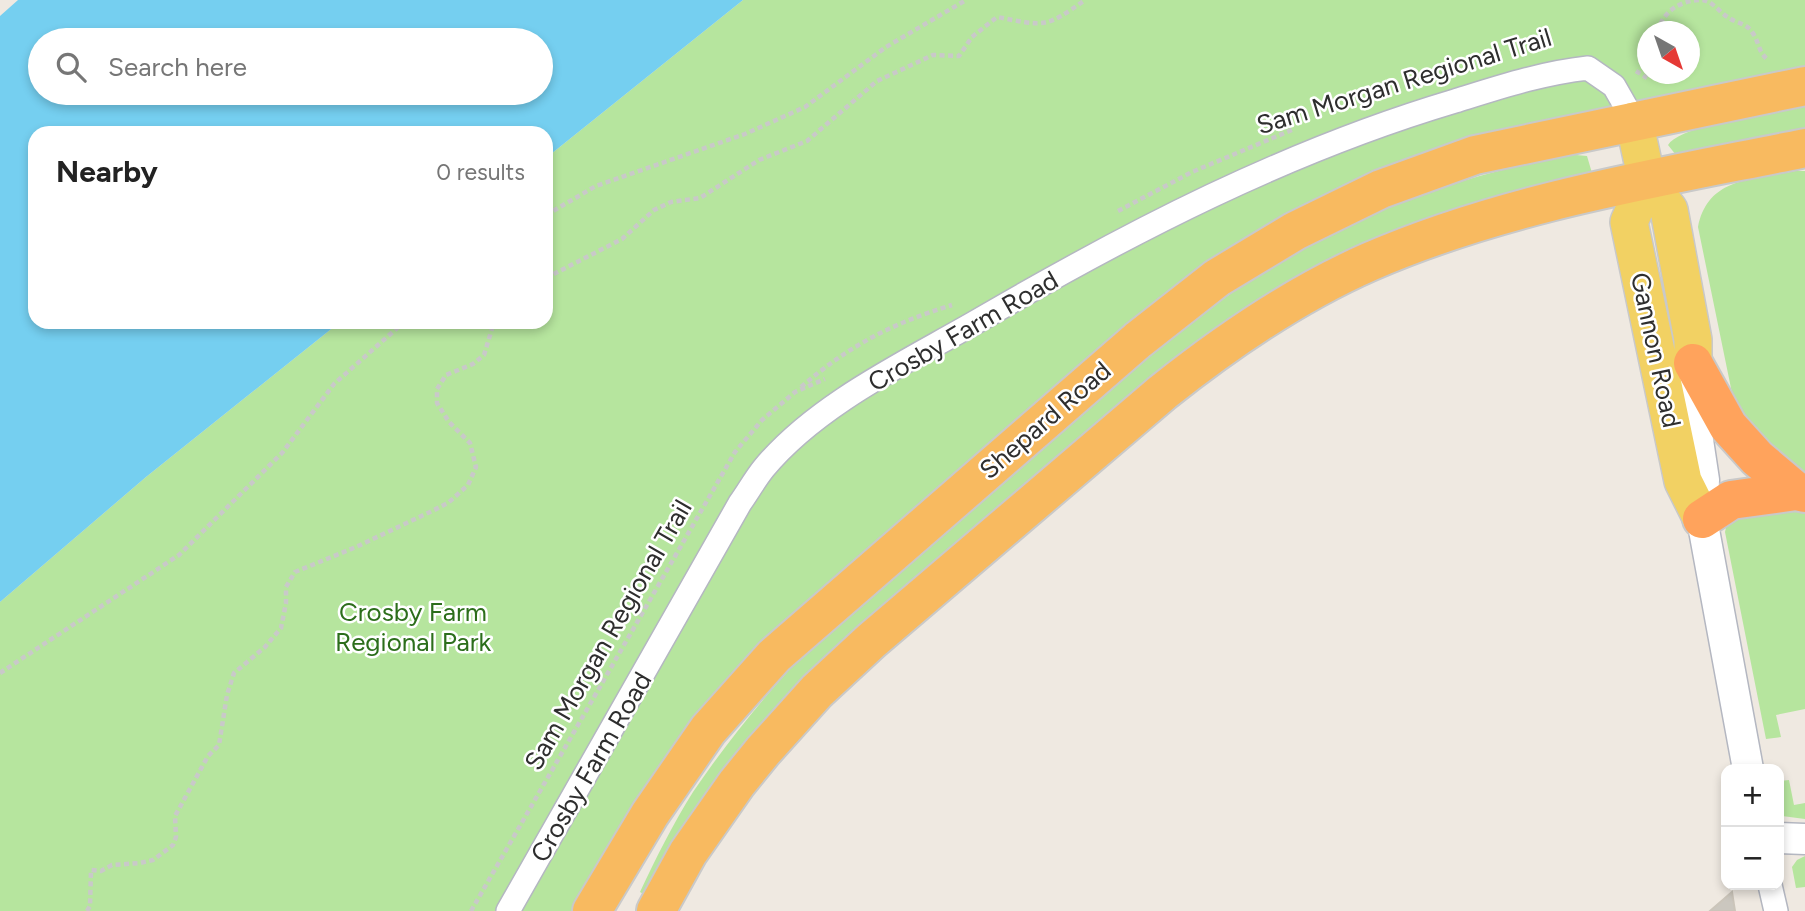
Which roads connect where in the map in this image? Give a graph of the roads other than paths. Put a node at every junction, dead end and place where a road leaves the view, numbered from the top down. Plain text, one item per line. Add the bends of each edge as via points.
1 (1805, 86) edge
2 (1634, 121) junction
3 (1805, 148) edge
4 (1647, 181) junction
5 (1693, 363) junction
6 (1800, 492) edge
7 (1702, 519) junction
8 (1747, 764) edge
9 (1784, 838) edge
10 (1805, 839) edge
11 (1771, 890) edge
12 (508, 911) edge
13 (592, 911) edge
14 (656, 911) edge
15 (1776, 911) edge

1 - 2 highway, Shepard Road
2 - 4 main road, Gannon Road
2 - 12 street, Crosby Farm Road via 1614,86 1588,68 1552,72 1423,111 1314,150 1209,195 1105,249 833,407 764,468 740,503
2 - 13 highway, Shepard Road via 1475,155 1381,189 1295,231 1217,278 1138,340 774,656 708,730 650,814
3 - 4 highway, Shepard Road
4 - 5 main road, Gannon Road via 1669,210 1693,340
4 - 7 main road, Gannon Road via 1629,222 1683,481
4 - 14 highway, Shepard Road via 1498,215 1412,244 1320,286 1211,354 817,691 737,783 688,853
5 - 6 highway via 1728,426 1756,458
5 - 7 street, Gannon Road via 1704,480
6 - 7 highway via 1731,500
7 - 8 street, Gannon Road
9 - 10 street
11 - 15 street

